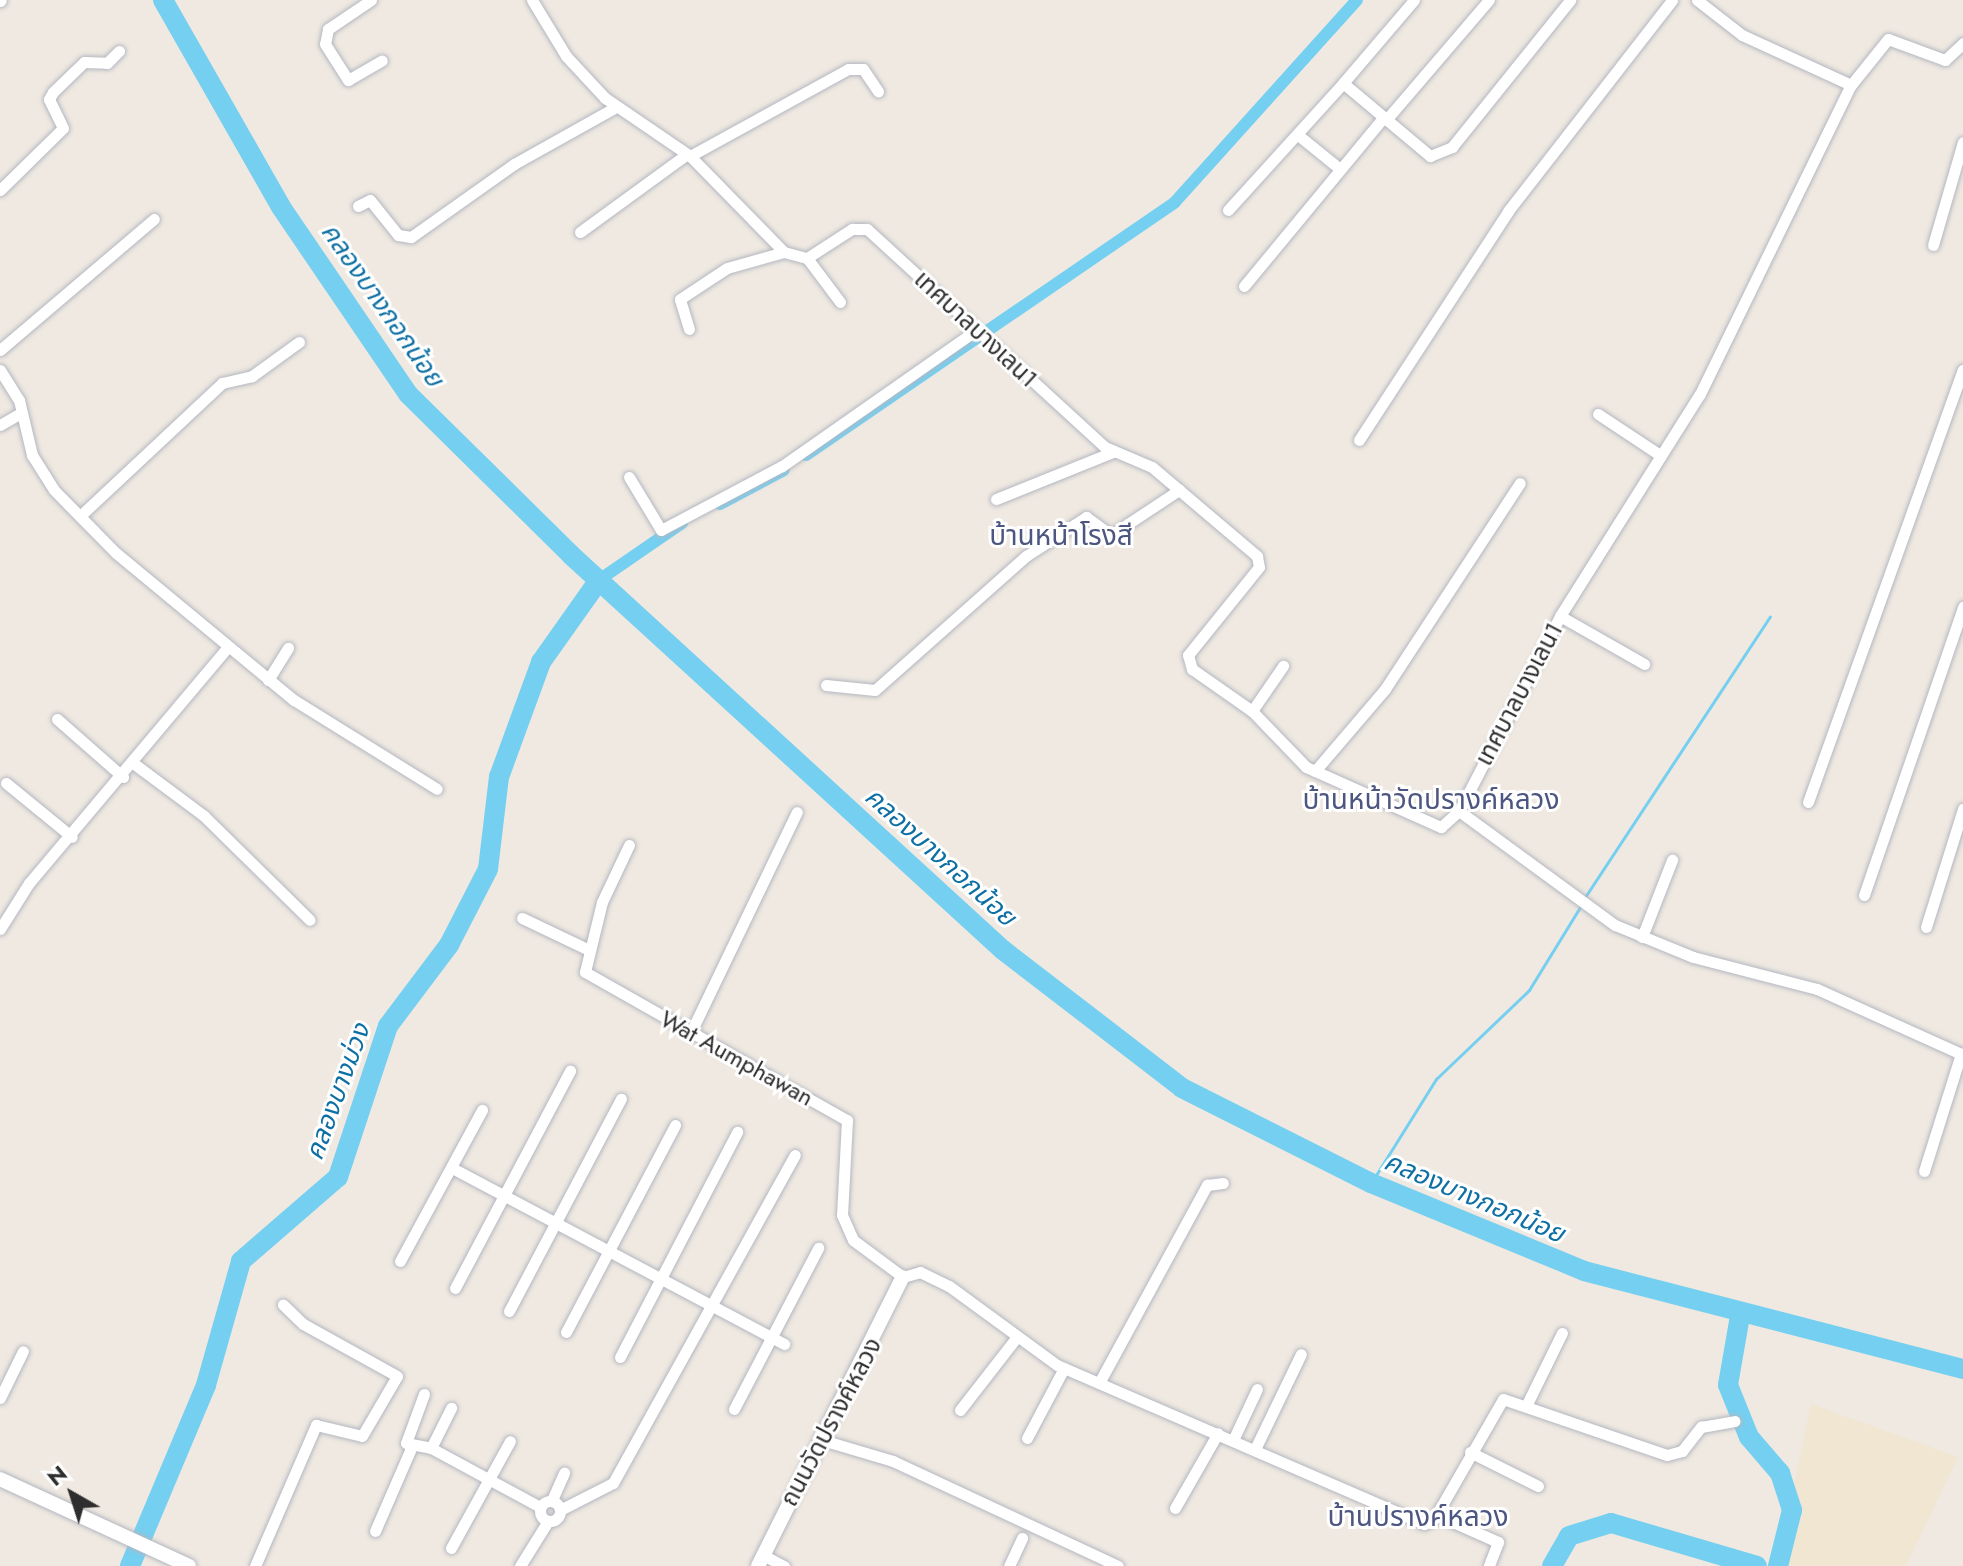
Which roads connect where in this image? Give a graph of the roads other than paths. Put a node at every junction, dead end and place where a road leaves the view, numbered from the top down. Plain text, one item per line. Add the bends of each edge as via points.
1 (371, 0) edge
2 (532, 0) edge
3 (1414, 0) edge
4 (1489, 0) edge
5 (1570, 0) edge
6 (1672, 0) edge
7 (1697, 0) edge
8 (1963, 43) edge
9 (119, 51) dead end
10 (382, 60) dead end
11 (1343, 83) junction
12 (1851, 85) junction
13 (878, 91) dead end
14 (616, 107) junction
15 (1384, 119) junction
16 (1298, 135) junction
17 (1963, 142) edge
18 (689, 155) junction
19 (1340, 169) junction
20 (0, 190) edge
21 (358, 206) dead end
22 (1228, 210) dead end
23 (154, 219) dead end
24 (580, 232) dead end
25 (1933, 245) dead end
26 (784, 252) junction
27 (807, 258) junction
28 (1244, 286) dead end
29 (840, 302) dead end
30 (689, 329) dead end
31 (977, 331) junction
32 (299, 342) dead end
33 (0, 350) edge
34 (0, 370) edge
35 (1963, 370) edge
36 (21, 413) junction
37 (1598, 414) dead end
38 (0, 425) edge
39 (1359, 440) dead end
40 (1113, 452) junction
41 (1660, 455) junction
42 (629, 477) dead end
43 (1520, 483) dead end
44 (1179, 490) junction
45 (996, 499) dead end
46 (80, 516) junction
47 (1963, 607) edge
48 (1560, 616) junction
49 (227, 648) junction
50 (288, 648) dead end
51 (1644, 664) dead end
52 (1283, 666) dead end
53 (268, 680) junction
54 (826, 685) dead end
55 (1252, 711) junction
56 (57, 719) dead end
57 (133, 763) junction
58 (1317, 771) junction
59 (123, 777) junction
60 (6, 783) dead end
61 (437, 789) dead end
62 (1808, 802) dead end
63 (1963, 809) edge
64 (1459, 811) junction
65 (797, 812) dead end
66 (72, 837) junction
67 (629, 845) dead end
68 (1672, 860) dead end
69 (1864, 895) dead end
70 (522, 918) dead end
71 (310, 920) dead end
72 (1926, 927) dead end
73 (0, 929) edge
74 (1642, 937) junction
75 (587, 949) junction
76 (691, 1032) junction
77 (1962, 1055) edge
78 (570, 1071) dead end
79 (621, 1099) dead end
80 (482, 1110) dead end
81 (675, 1125) dead end
82 (737, 1132) dead end
83 (795, 1155) dead end
84 (452, 1168) junction
85 (1924, 1171) dead end
86 (1223, 1183) dead end
87 (503, 1193) junction
88 (556, 1222) junction
89 (818, 1248) dead end
90 (606, 1254) junction
91 (400, 1261) dead end
92 (903, 1277) junction
93 (659, 1283) junction
94 (455, 1288) dead end
95 (283, 1305) dead end
96 (708, 1308) junction
97 (509, 1311) dead end
98 (566, 1332) dead end
99 (1562, 1333) dead end
100 (772, 1338) junction
101 (1016, 1338) junction
102 (784, 1344) dead end
103 (23, 1351) dead end
104 (1301, 1354) dead end
105 (620, 1357) dead end
106 (1064, 1368) junction
107 (1099, 1383) junction
108 (1257, 1389) dead end
109 (2, 1391) edge
110 (424, 1394) dead end
111 (1528, 1402) junction
112 (451, 1408) dead end
113 (734, 1409) dead end
114 (960, 1410) dead end
115 (1734, 1421) dead end
116 (1218, 1433) junction
117 (1027, 1438) dead end
118 (1234, 1438) junction
119 (819, 1439) junction
120 (510, 1441) dead end
121 (412, 1446) junction
122 (1256, 1447) junction
123 (431, 1448) junction
124 (1470, 1452) junction
125 (564, 1473) dead end
126 (0, 1479) edge
127 (491, 1479) junction
128 (1538, 1486) dead end
129 (552, 1500) junction
130 (540, 1507) junction
131 (1175, 1508) dead end
132 (560, 1510) junction
133 (1437, 1515) junction
134 (548, 1521) junction
135 (375, 1531) dead end
136 (1022, 1538) dead end
137 (451, 1548) dead end
138 (760, 1560) edge
139 (189, 1566) edge
140 (255, 1566) edge
141 (520, 1566) edge
142 (784, 1566) edge
143 (1009, 1566) edge
144 (1118, 1566) edge
145 (1489, 1566) edge

1 - 10 street via 328,29 325,44 348,80
2 - 14 street via 566,56
3 - 11 street
4 - 15 street
5 - 15 street via 1441,155 1430,156
6 - 39 street via 1508,211
7 - 12 street via 1742,35
8 - 12 street, เทศบาลบางเลน1 via 1945,60 1888,39
9 - 20 street via 107,63 84,62 53,92 49,99 63,128
11 - 15 street
11 - 16 street
12 - 41 street, เทศบาลบางเลน1 via 1700,394
13 - 18 street via 863,69 848,69
14 - 18 street
14 - 21 street via 514,164 411,237 398,235 370,200
15 - 19 street
16 - 19 street
16 - 22 street
17 - 25 street
18 - 24 street
18 - 26 street
19 - 28 street
23 - 33 street
26 - 27 street
26 - 30 street via 727,268 680,299
27 - 29 street
27 - 31 street, เทศบาลบางเลน1 via 852,229 867,229
31 - 40 street, เทศบาลบางเลน1
31 - 42 street via 782,466 661,530
32 - 46 street via 252,376 222,383
34 - 36 street
35 - 62 street
36 - 38 street
36 - 46 street via 32,455
37 - 41 street
40 - 44 street, เทศบาลบางเลน1 via 1152,467
40 - 45 street
41 - 48 street, เทศบาลบางเลน1
43 - 58 street via 1385,689
44 - 54 street via 1111,535 1086,517 1026,556 875,690
44 - 55 street, เทศบาลบางเลน1 via 1260,562 1188,655 1196,672
46 - 49 street
47 - 69 street
48 - 51 street
48 - 64 street, เทศบาลบางเลน1
49 - 53 street
49 - 57 street
50 - 53 street
52 - 55 street
53 - 61 street
55 - 58 street, เทศบาลบางเลน1
56 - 59 street
57 - 59 street
57 - 71 street via 204,816
58 - 64 street, เทศบาลบางเลน1 via 1430,824 1441,827
59 - 66 street
60 - 66 street
63 - 72 street
64 - 74 street via 1584,907
65 - 76 street
66 - 73 street
67 - 75 street
68 - 74 street
70 - 75 street
74 - 77 street via 1770,973
75 - 76 street, Wat Aumphawan via 591,977
76 - 92 street, Wat Aumphawan via 847,1120 842,1215 853,1240
77 - 85 street
78 - 87 street
79 - 88 street
80 - 84 street
81 - 90 street
82 - 93 street
83 - 96 street
84 - 87 street
84 - 91 street
86 - 107 street via 1207,1185
87 - 88 street
87 - 94 street
88 - 90 street
88 - 97 street
89 - 100 street
90 - 93 street
90 - 98 street
92 - 101 street via 920,1272 949,1286
92 - 119 street, ถนนวัดปรางค์หลวง
93 - 96 street
93 - 105 street
95 - 140 street via 303,1324 397,1376 362,1436 316,1425
96 - 100 street
96 - 132 street via 613,1483
99 - 111 street
100 - 102 street
100 - 113 street
101 - 106 street
101 - 114 street
103 - 109 street
104 - 122 street
106 - 107 street
106 - 117 street
107 - 116 street
108 - 118 street
110 - 121 street via 404,1438
111 - 115 street via 1667,1455 1682,1451 1701,1427
111 - 124 street via 1512,1397 1494,1405
112 - 123 street
116 - 118 street
116 - 131 street
118 - 122 street
119 - 138 street, ถนนวัดปรางค์หลวง
119 - 144 street via 893,1461
120 - 127 street
121 - 123 street
121 - 135 street
122 - 133 street via 1424,1524
123 - 127 street
124 - 128 street
124 - 133 street
125 - 129 street
126 - 139 street
127 - 130 street
127 - 137 street
129 - 130 street
129 - 132 street
130 - 134 street
132 - 134 street
133 - 145 street via 1498,1542
134 - 141 street
136 - 143 street
138 - 142 street

